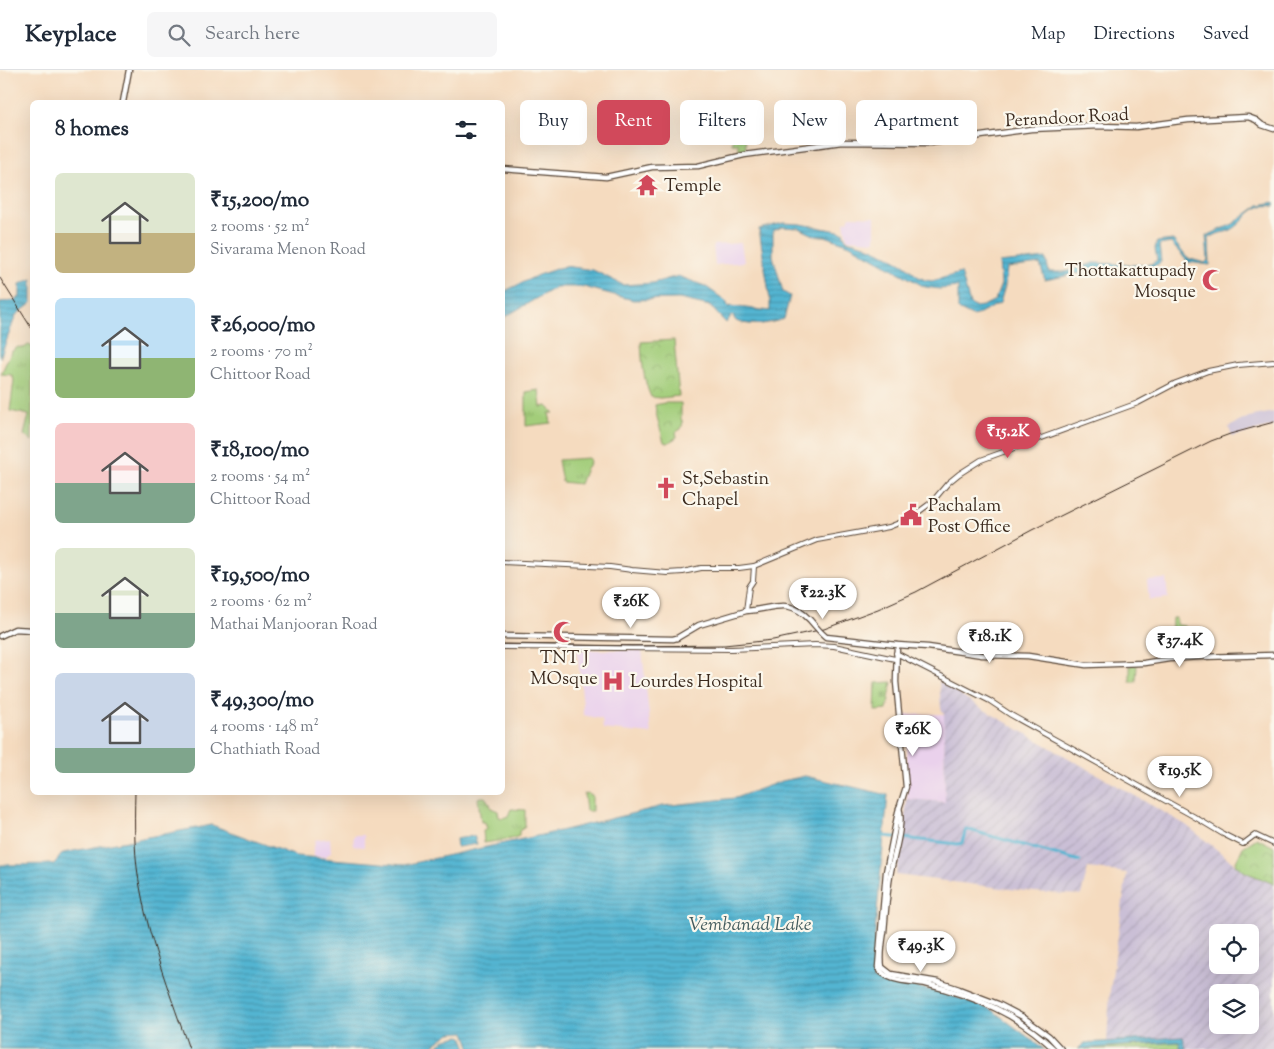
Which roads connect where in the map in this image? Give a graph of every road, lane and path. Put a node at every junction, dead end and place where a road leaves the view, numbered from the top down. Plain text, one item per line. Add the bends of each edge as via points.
1 (129, 70) edge
2 (123, 100) edge
3 (1274, 129) edge
4 (505, 169) edge
5 (1274, 362) edge
6 (505, 562) edge
7 (754, 566) junction
8 (746, 611) junction
9 (30, 630) edge
10 (0, 636) edge
11 (505, 636) edge
12 (897, 645) junction
13 (505, 647) edge
14 (896, 653) junction
15 (1274, 655) edge
16 (895, 659) junction
17 (895, 843) junction
18 (1274, 844) edge
19 (1054, 1049) edge
20 (1061, 1049) edge

1 - 2 main road
3 - 4 main road, Perandoor Road via 1262,126 1253,118 1188,120 1136,127 1031,130 931,143 842,142 744,155 698,166 647,168 608,177
5 - 7 street via 1228,366 1176,383 1138,403 981,460 959,474 932,502 904,521 889,527 817,540
6 - 7 street via 667,573
7 - 8 street
8 - 11 main road via 699,626 673,639
8 - 12 main road, bridge via 791,606 807,617 826,638
9 - 10 main road via 15,629
12 - 14 main road
12 - 15 main road via 1028,656 1086,665
13 - 16 street via 815,645
14 - 16 main road
14 - 18 street via 990,701 1230,838 1243,844 1256,835
16 - 17 main road via 906,791 900,801
17 - 19 main road via 886,872 877,961 880,972 891,978 942,988 996,1008
17 - 20 main road via 882,967 891,974 938,982 998,1004 1023,1017

